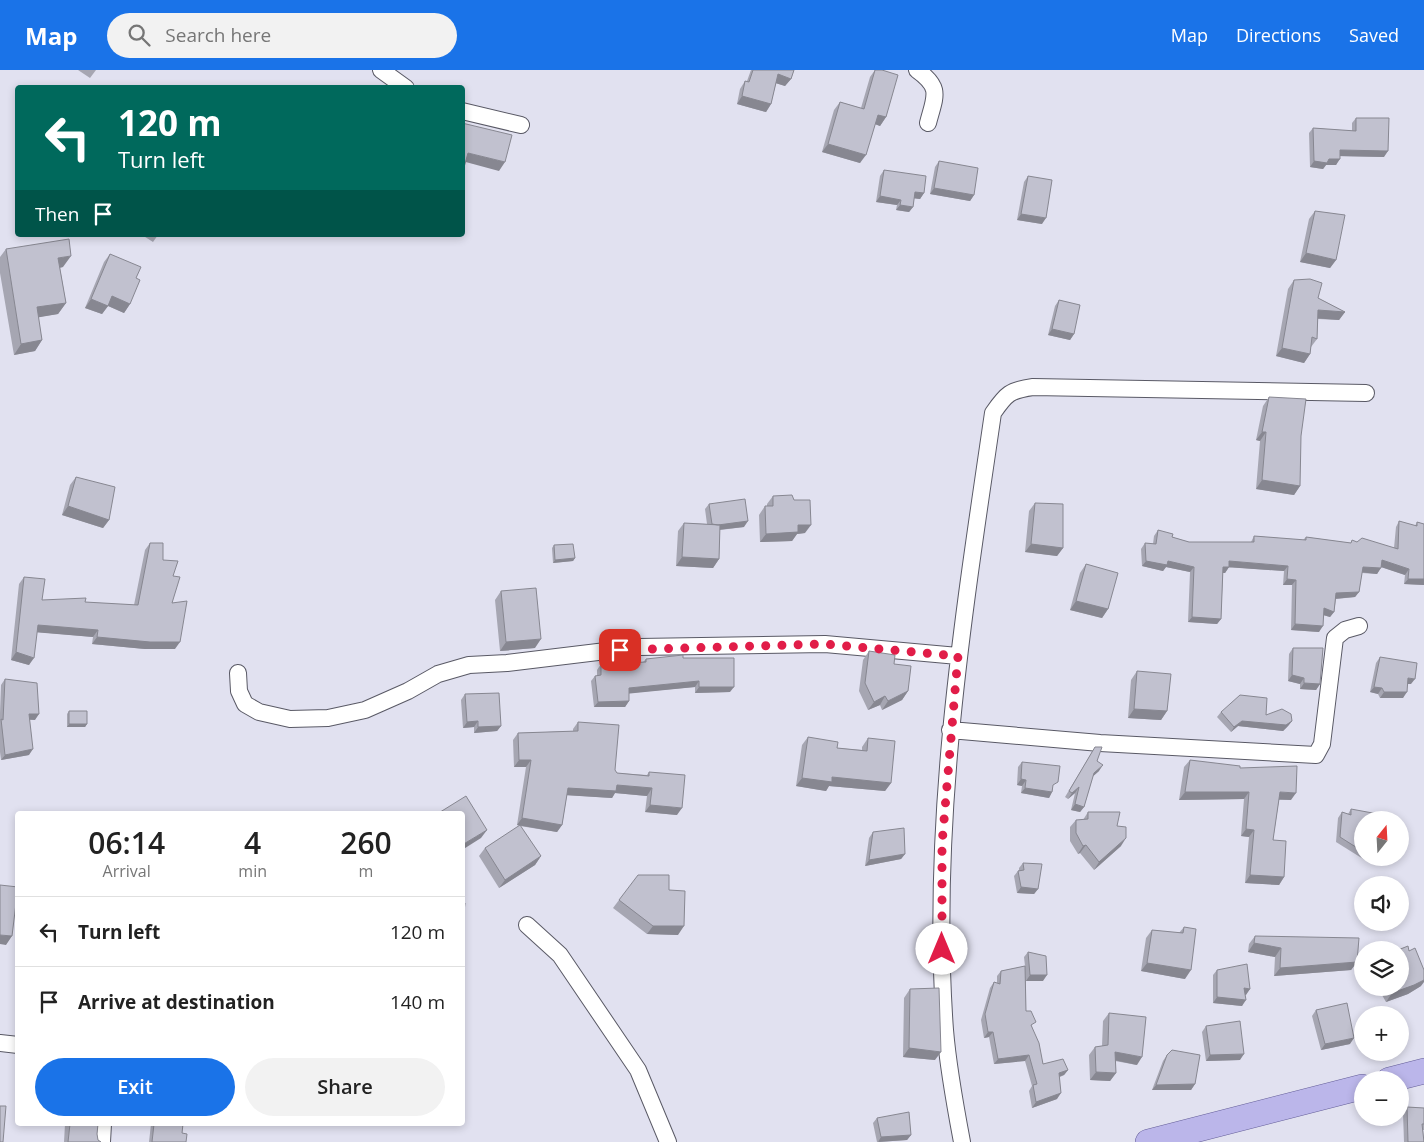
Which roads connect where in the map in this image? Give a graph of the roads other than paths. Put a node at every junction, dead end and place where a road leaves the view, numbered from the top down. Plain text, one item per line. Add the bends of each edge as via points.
1 (381, 70) edge
2 (917, 70) edge
3 (402, 85) edge
4 (465, 112) edge
5 (928, 123) dead end
6 (522, 125) dead end
7 (1366, 393) dead end
8 (1359, 626) dead end
9 (958, 656) junction
10 (238, 673) dead end
11 (950, 730) junction
12 (527, 925) dead end
13 (0, 1043) edge
14 (15, 1045) edge
15 (1424, 1071) edge
16 (1409, 1075) edge
17 (1354, 1089) edge
18 (103, 1126) edge
19 (102, 1142) edge
20 (668, 1142) edge
21 (962, 1142) edge
22 (1148, 1142) edge

1 - 3 street
2 - 5 street via 934,85 936,94
4 - 6 street
7 - 9 street via 1014,389 993,413
8 - 11 street via 1345,630 1335,638 1322,744 1316,755 1100,743
9 - 10 street via 824,644 639,648 469,665 438,674 365,710 290,719 259,712 245,704 239,691
9 - 11 street
11 - 21 street via 942,844 942,958 945,1030
12 - 20 street via 560,955 638,1070
13 - 14 street
15 - 16 main road
17 - 22 main road
18 - 19 street

